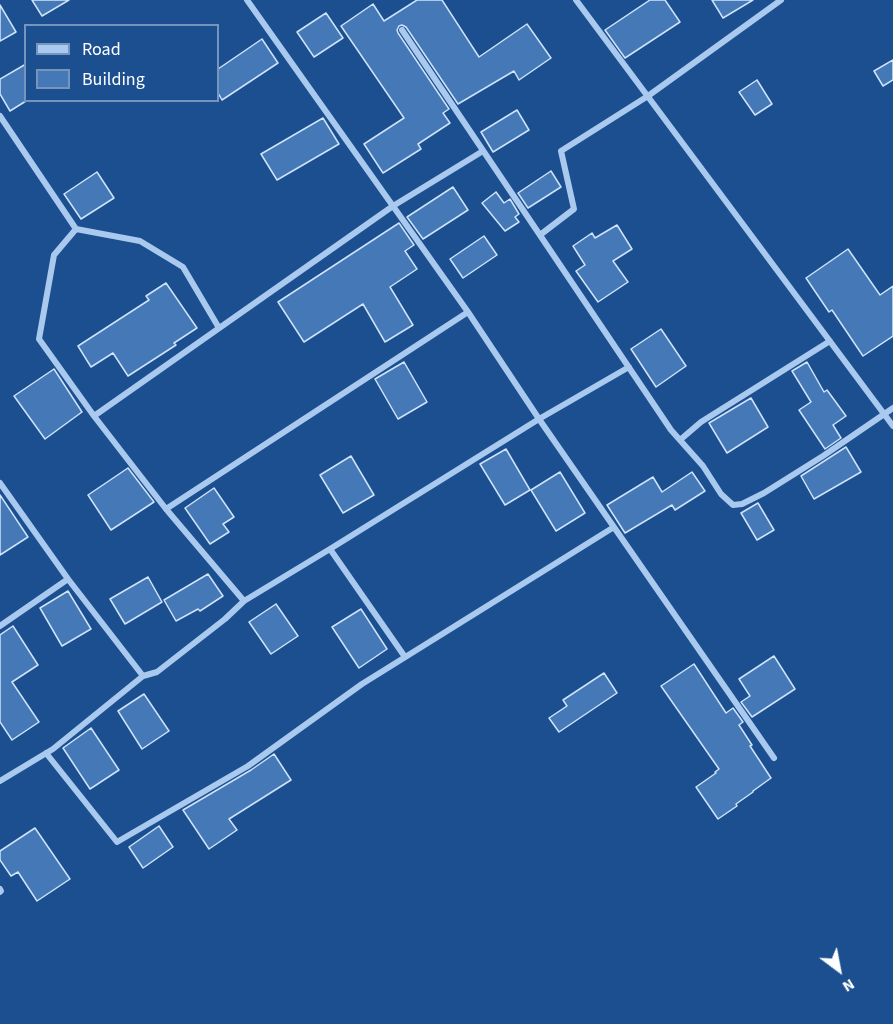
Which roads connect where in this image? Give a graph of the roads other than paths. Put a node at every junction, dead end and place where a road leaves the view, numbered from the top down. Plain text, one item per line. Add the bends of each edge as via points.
1 (247, 0) edge
2 (576, 0) edge
3 (781, 0) edge
4 (402, 30) dead end
5 (648, 96) junction
6 (0, 116) edge
7 (483, 151) junction
8 (393, 206) junction
9 (76, 229) junction
10 (540, 236) junction
11 (468, 312) junction
12 (219, 328) junction
13 (830, 341) junction
14 (629, 366) junction
15 (893, 408) edge
16 (884, 414) junction
17 (94, 416) junction
18 (539, 419) junction
19 (893, 426) edge
20 (680, 440) junction
21 (0, 483) edge
22 (166, 509) junction
23 (614, 527) junction
24 (330, 549) junction
25 (68, 579) junction
26 (244, 601) junction
27 (0, 626) edge
28 (405, 657) junction
29 (143, 676) junction
30 (46, 753) junction
31 (774, 758) dead end
32 (0, 781) edge

1 - 8 street
2 - 5 street
3 - 5 street
4 - 7 street
5 - 10 street via 561,151 573,209
5 - 13 street
6 - 9 street
7 - 8 street
7 - 10 street
8 - 11 street
8 - 12 street
9 - 12 street via 140,241 183,267
9 - 17 street via 54,255 39,339
10 - 14 street
11 - 18 street
11 - 22 street
12 - 17 street
13 - 16 street
13 - 20 street via 701,422
14 - 18 street
14 - 20 street
15 - 16 street
16 - 19 street
16 - 20 street via 742,504 733,505 721,494
17 - 22 street
18 - 23 street
18 - 24 street
21 - 25 street
22 - 26 street
23 - 28 street
23 - 31 street
24 - 26 street
24 - 28 street
25 - 27 street
25 - 29 street
26 - 29 street via 157,672
28 - 30 street via 249,766 117,842
29 - 30 street
30 - 32 street

